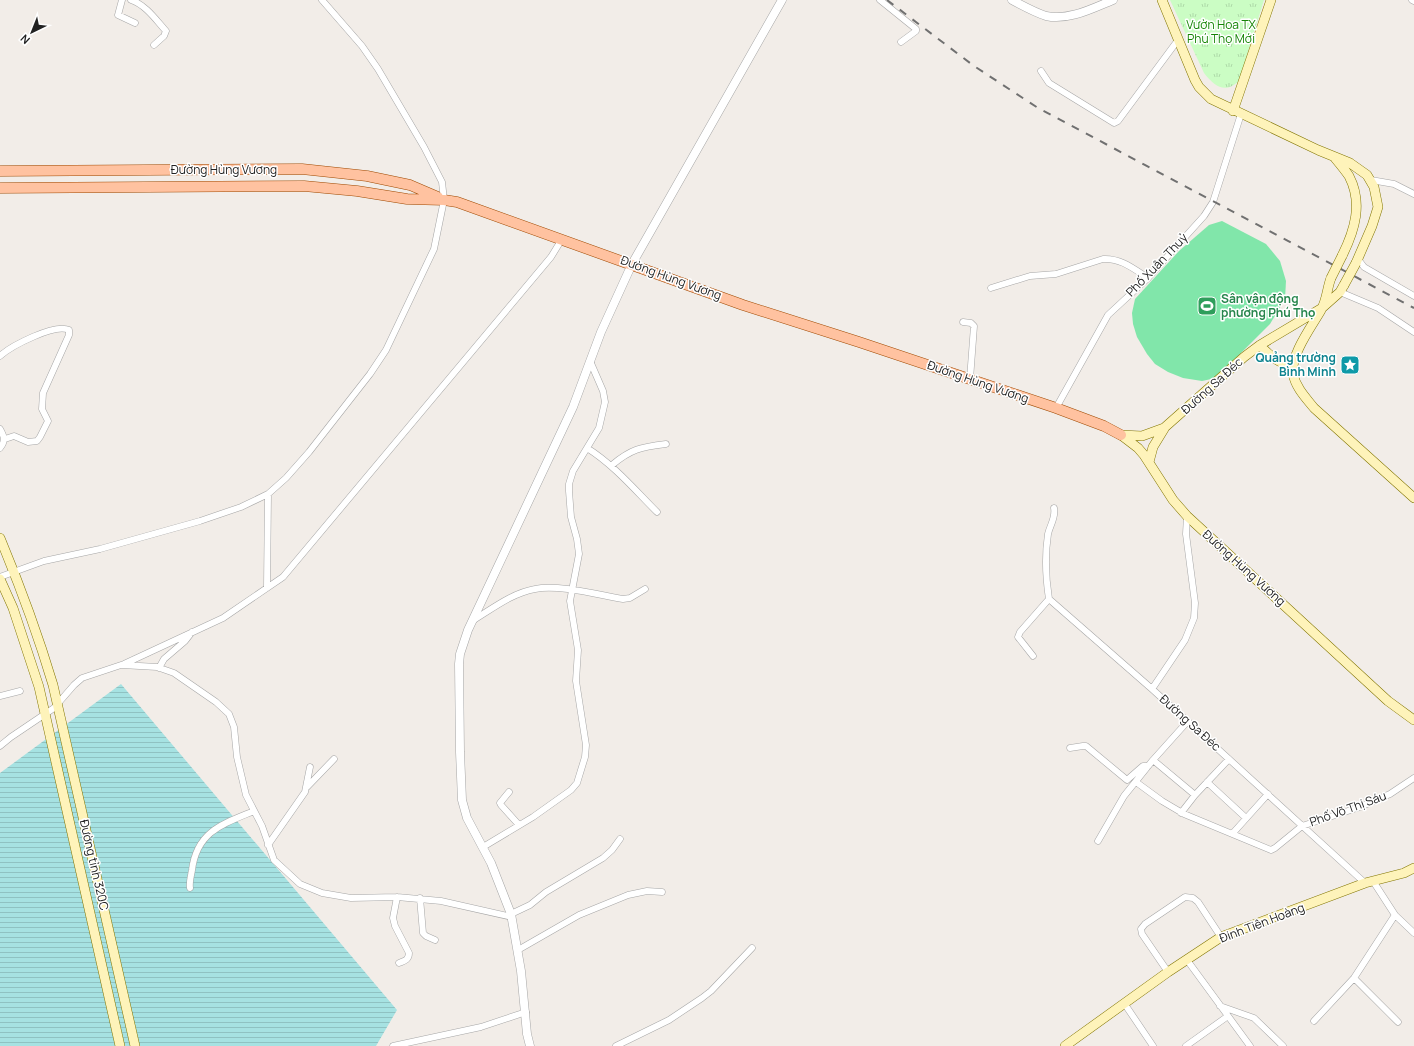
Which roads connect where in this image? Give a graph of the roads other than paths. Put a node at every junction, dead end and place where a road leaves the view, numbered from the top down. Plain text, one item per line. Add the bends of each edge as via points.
1 (122, 0) edge
2 (131, 0) edge
3 (322, 0) edge
4 (782, 0) edge
5 (880, 0) edge
6 (1012, 0) edge
7 (1113, 0) edge
8 (1162, 0) edge
9 (1271, 0) edge
10 (135, 23) dead end
11 (1178, 40) junction
12 (901, 42) dead end
13 (154, 45) dead end
14 (1041, 72) dead end
15 (1237, 113) junction
16 (1336, 158) junction
17 (0, 171) edge
18 (1371, 180) junction
19 (0, 188) edge
20 (1414, 194) edge
21 (444, 200) junction
22 (562, 239) junction
23 (1357, 261) junction
24 (632, 264) junction
25 (1148, 278) junction
26 (991, 288) dead end
27 (1342, 288) junction
28 (1414, 296) edge
29 (1322, 308) junction
30 (963, 322) dead end
31 (1414, 332) edge
32 (1260, 345) junction
33 (0, 356) edge
34 (590, 361) junction
35 (1293, 367) junction
36 (970, 379) junction
37 (1056, 408) junction
38 (1164, 428) junction
39 (0, 429) edge
40 (1121, 435) junction
41 (4, 439) junction
42 (666, 444) dead end
43 (0, 448) edge
44 (587, 448) junction
45 (1149, 462) junction
46 (612, 465) junction
47 (268, 494) junction
48 (1414, 498) edge
49 (1054, 508) dead end
50 (657, 512) dead end
51 (1187, 516) junction
52 (0, 538) edge
53 (14, 572) junction
54 (0, 578) edge
55 (267, 588) junction
56 (572, 590) junction
57 (645, 590) dead end
58 (1050, 599) junction
59 (472, 621) junction
60 (193, 631) junction
61 (1034, 656) dead end
62 (120, 665) junction
63 (159, 668) junction
64 (1152, 689) junction
65 (20, 692) dead end
66 (0, 696) edge
67 (57, 704) junction
68 (45, 714) junction
69 (1414, 720) edge
70 (1188, 721) junction
71 (0, 746) edge
72 (1070, 748) dead end
73 (1229, 758) junction
74 (334, 759) dead end
75 (1153, 760) junction
76 (1148, 766) junction
77 (310, 767) dead end
78 (1414, 778) edge
79 (1136, 782) junction
80 (1207, 782) junction
81 (307, 787) junction
82 (509, 792) dead end
83 (1268, 794) junction
84 (1195, 795) junction
85 (254, 811) junction
86 (1181, 813) junction
87 (1246, 818) junction
88 (519, 825) junction
89 (1302, 826) junction
90 (1233, 833) junction
91 (620, 839) dead end
92 (1098, 841) dead end
93 (268, 845) junction
94 (483, 847) junction
95 (1414, 868) edge
96 (1369, 882) junction
97 (190, 888) dead end
98 (662, 892) dead end
99 (397, 897) junction
100 (420, 898) junction
101 (1395, 915) junction
102 (512, 916) junction
103 (1414, 933) edge
104 (1221, 937) junction
105 (435, 940) dead end
106 (752, 948) dead end
107 (518, 950) junction
108 (1187, 960) junction
109 (399, 963) dead end
110 (1168, 972) junction
111 (1354, 978) junction
112 (1124, 1004) junction
113 (1220, 1006) junction
114 (526, 1012) junction
115 (1228, 1016) junction
116 (1314, 1021) dead end
117 (1398, 1022) dead end
118 (120, 1046) edge
119 (135, 1046) edge
120 (393, 1046) edge
121 (530, 1046) edge
122 (616, 1046) edge
123 (1065, 1046) edge
124 (1153, 1046) edge
125 (1186, 1046) edge
126 (1250, 1046) edge
127 (1283, 1046) edge

1 - 10 street via 118,15
2 - 13 street via 146,9 166,32
3 - 21 street via 362,46 378,69 442,182
4 - 24 street
5 - 12 street via 916,29
6 - 7 street via 1047,16 1057,17 1072,16
8 - 11 main road
9 - 15 main road
11 - 14 street via 1114,123 1049,83
11 - 15 main road via 1199,87 1211,100
15 - 16 main road
15 - 25 street, Phố Xuân Thuỷ via 1213,202 1201,220
16 - 18 main road via 1350,163
16 - 29 main road, bridge via 1348,174 1356,194 1355,224 1328,285
17 - 21 main road, Đường Hùng Vương via 302,169 367,176 410,185
18 - 20 street via 1394,184
18 - 23 main road via 1378,206
19 - 21 main road, Đường Hùng Vương via 304,186 407,199
21 - 22 main road, Đường Hùng Vương via 457,202
21 - 47 street via 434,249 386,350 309,452
22 - 24 main road, Đường Hùng Vương
22 - 55 street via 551,257 290,569
23 - 27 main road, bridge
23 - 28 street
24 - 34 street
24 - 36 main road, Đường Hùng Vương via 743,305
25 - 26 street via 1122,262 1110,258 1056,274 1030,276
25 - 37 street, Phố Xuân Thuỷ via 1108,315
27 - 29 main road
27 - 31 street
29 - 32 main road, Đường Sa Đéc
29 - 35 main road via 1304,339
30 - 36 street via 974,326
32 - 35 main road via 1272,358
32 - 38 main road, Đường Sa Đéc
33 - 41 street via 10,348 43,333 54,329 69,330 43,393 42,409 48,421 40,437 30,442 14,436
34 - 44 street via 605,402 601,424
34 - 59 street via 573,407
35 - 48 main road via 1301,392 1314,408
36 - 37 main road, Đường Hùng Vương
37 - 40 main road, Đường Hùng Vương
38 - 40 main road, Đường Sa Đéc via 1142,436
38 - 45 main road, Đường Sa Đéc via 1153,447
39 - 41 street
40 - 45 main road, Đường Hùng Vương via 1138,448
41 - 43 street
42 - 46 street via 634,450
44 - 46 street
44 - 56 street via 573,471 569,484 571,516 579,554
45 - 51 main road, Đường Hùng Vương via 1173,500
46 - 50 street
47 - 53 street via 241,507 207,518 100,549 44,561
47 - 55 street
49 - 58 street via 1055,514 1048,534 1046,582
51 - 64 street, Đường Sa Đéc via 1186,534 1195,603 1194,618 1185,640
51 - 69 main road, Đường Hùng Vương via 1388,700
52 - 53 main road
53 - 54 street
53 - 67 main road, Đường tỉnh 320C via 41,646
54 - 68 main road, Đường tỉnh 320C via 27,649
55 - 60 street via 229,614
56 - 57 street via 623,599
56 - 59 street via 544,588 521,593
56 - 88 street via 571,607 578,650 576,680 586,745 585,757 575,786
58 - 61 street via 1018,637
58 - 64 street
59 - 94 street via 463,643 459,664 462,800 467,818
60 - 62 street
60 - 63 street via 164,659
62 - 63 street
62 - 67 street via 82,678
63 - 85 street via 174,673 229,714 234,727 237,756 246,795
64 - 70 street, Đường Sa Đéc
65 - 66 street
67 - 68 street
67 - 119 main road, Đường tỉnh 320C
68 - 71 street
68 - 118 main road, Đường tỉnh 320C
70 - 73 street, Đường Sa Đéc
70 - 75 street
72 - 76 street via 1086,746 1128,780 1142,767
73 - 80 street
73 - 83 street, Đường Sa Đéc
74 - 81 street
75 - 76 street
75 - 84 street
76 - 79 street
77 - 81 street
78 - 89 street, Phố Võ Thị Sáu via 1390,794 1360,807
79 - 86 street
79 - 92 street via 1124,796
80 - 84 street
80 - 87 street
81 - 93 street via 301,800
82 - 88 street via 500,803
83 - 87 street
83 - 89 street, Đường Sa Đéc
84 - 86 street
85 - 93 street
85 - 97 street via 211,831 203,840 192,863
86 - 90 street
87 - 90 street
88 - 94 street
89 - 90 street via 1271,850
89 - 96 street, Đường Sa Đéc
91 - 102 street via 603,858
93 - 99 street via 278,865 300,884 313,891 351,898
94 - 102 street
95 - 96 main road, Đinh Tiên Hoàng
96 - 101 street, Đường Sa Đéc
96 - 104 main road, Đinh Tiên Hoàng
98 - 107 street via 646,891 628,895 585,913
99 - 100 street
99 - 109 street via 393,918 409,953 409,957
100 - 102 street
100 - 105 street via 424,933
101 - 103 street, Đường Sa Đéc
101 - 111 street
102 - 107 street
104 - 108 main road, Đinh Tiên Hoàng
104 - 110 street via 1198,902 1185,897 1141,929
106 - 122 street via 702,998 669,1020
107 - 114 street
108 - 110 main road, Đinh Tiên Hoàng
108 - 113 street
110 - 112 main road, Đinh Tiên Hoàng
111 - 116 street
111 - 117 street
112 - 123 main road, Đinh Tiên Hoàng
112 - 124 street
113 - 115 street
113 - 127 street via 1254,1018
114 - 120 street via 481,1027
114 - 121 street
115 - 125 street
115 - 126 street

